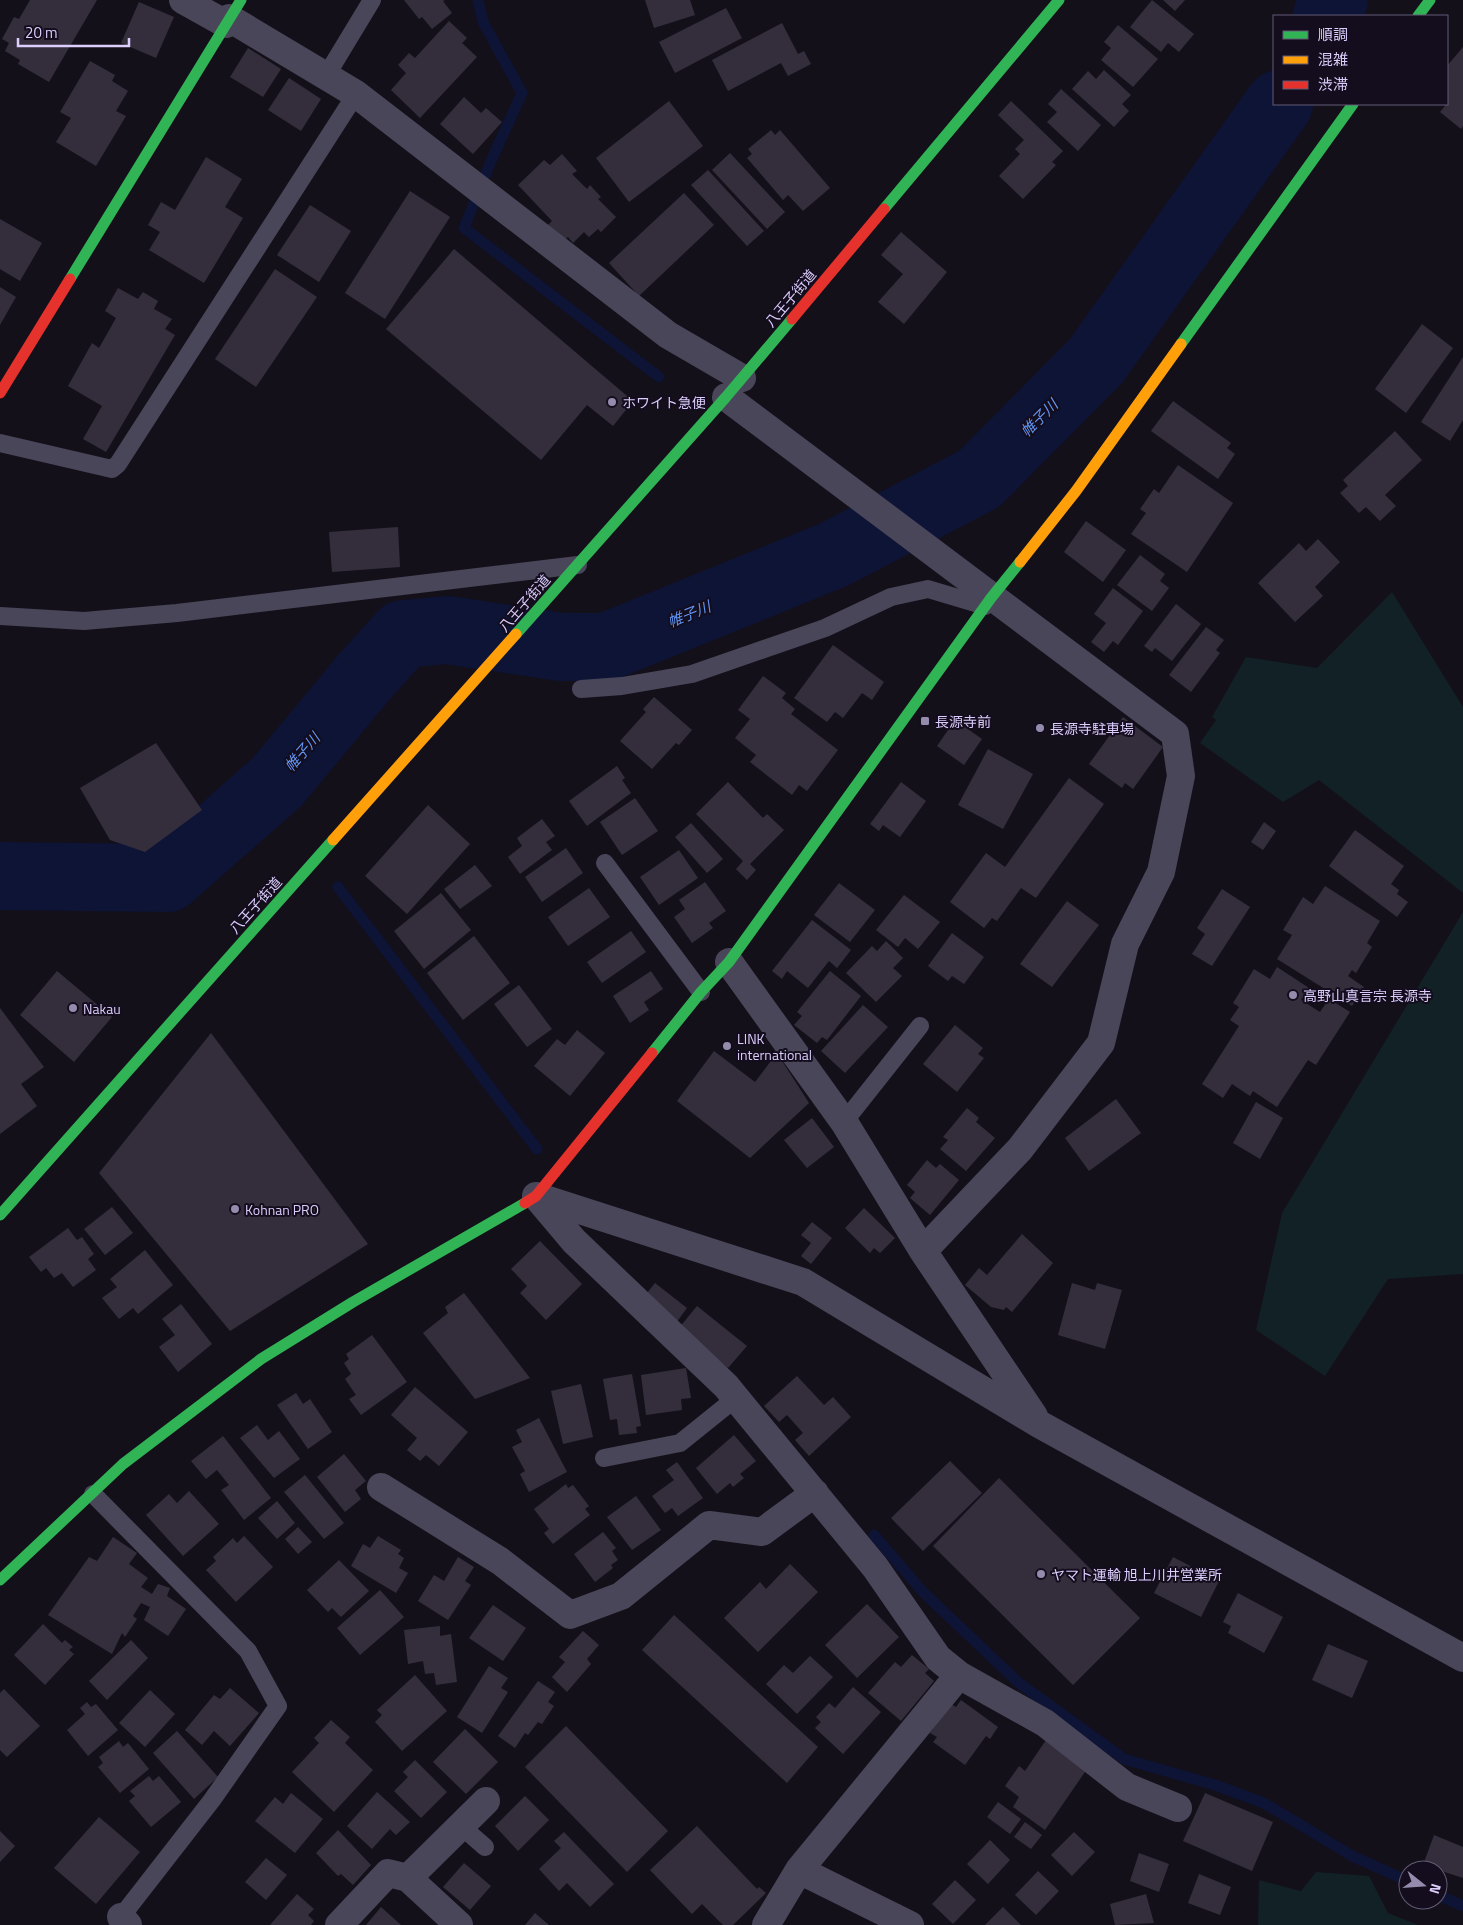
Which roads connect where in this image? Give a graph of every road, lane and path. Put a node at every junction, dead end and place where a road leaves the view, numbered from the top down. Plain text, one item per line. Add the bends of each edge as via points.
1 (183, 0) edge
2 (372, 0) edge
3 (1059, 0) edge
4 (1430, 0) edge
5 (232, 14) edge
6 (1419, 15) edge
7 (326, 76) junction
8 (356, 94) junction
9 (1352, 105) edge
10 (734, 388) junction
11 (0, 393) edge
12 (0, 443) edge
13 (578, 564) junction
14 (988, 602) junction
15 (0, 616) edge
16 (581, 690) dead end
17 (605, 863) dead end
18 (729, 962) junction
19 (700, 992) junction
20 (920, 1026) dead end
21 (844, 1122) junction
22 (536, 1196) junction
23 (0, 1215) edge
24 (923, 1251) junction
25 (736, 1398) junction
26 (1040, 1424) junction
27 (604, 1458) dead end
28 (382, 1487) dead end
29 (815, 1492) junction
30 (92, 1494) junction
31 (0, 1580) edge
32 (1463, 1658) edge
33 (959, 1675) junction
34 (486, 1801) dead end
35 (1178, 1808) dead end
36 (461, 1826) junction
37 (485, 1847) dead end
38 (799, 1870) junction
39 (408, 1878) junction
40 (125, 1921) edge
41 (339, 1925) edge
42 (459, 1925) edge
43 (766, 1925) edge
44 (910, 1925) edge

1 - 5 street
2 - 7 lane
3 - 10 main road, 八王子街道
4 - 6 main road
5 - 7 street
5 - 11 main road
7 - 8 street
8 - 10 street
8 - 12 lane via 118,464 112,469
9 - 14 main road via 1076,491
10 - 13 main road, 八王子街道
10 - 14 street
13 - 15 lane via 177,613 84,621
13 - 23 main road, 八王子街道
14 - 16 lane via 928,589 891,597 825,628 692,674
14 - 18 main road
14 - 24 street via 1175,734 1181,776 1161,872 1125,944 1101,1043 1020,1149
17 - 19 lane
18 - 19 main road
18 - 21 street
19 - 22 main road via 592,1131
20 - 21 lane
21 - 24 street
22 - 25 street via 574,1241
22 - 26 street via 802,1282
22 - 30 main road via 261,1359 124,1464
24 - 26 street
25 - 27 lane via 680,1443
25 - 29 street
26 - 32 street
28 - 29 street via 500,1561 570,1615 621,1596 709,1525 762,1532
29 - 33 street via 874,1567 938,1658
30 - 31 main road
30 - 40 lane via 248,1651 278,1706
33 - 35 street via 1045,1723 1126,1788
33 - 38 street
34 - 36 street
36 - 37 lane
36 - 39 street
38 - 43 street
38 - 44 street
39 - 41 street via 388,1873
39 - 42 street

